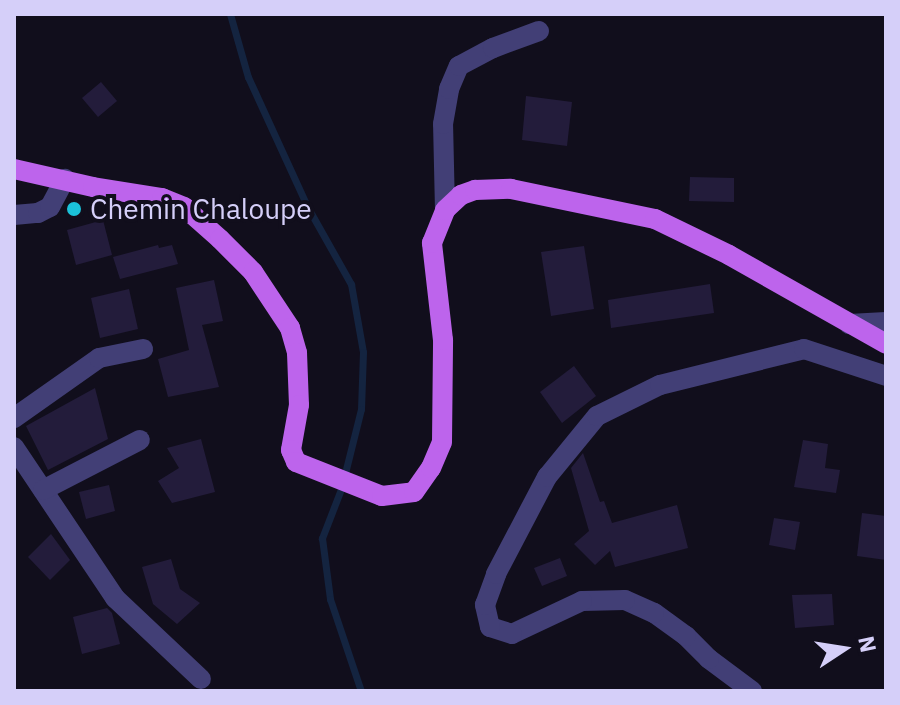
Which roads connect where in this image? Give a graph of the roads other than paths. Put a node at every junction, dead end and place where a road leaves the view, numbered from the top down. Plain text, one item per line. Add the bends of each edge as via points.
1 (539, 31) dead end
2 (14, 169) edge
3 (65, 179) junction
4 (445, 210) junction
5 (14, 215) edge
6 (886, 322) edge
7 (849, 324) junction
8 (886, 344) edge
9 (143, 349) dead end
10 (886, 376) edge
11 (14, 418) edge
12 (140, 440) dead end
13 (14, 447) edge
14 (43, 490) junction
15 (201, 679) dead end
16 (752, 691) edge

1 - 4 street via 459,66 443,124
2 - 3 main road
3 - 4 main road via 143,192 184,207 253,272 290,328 297,353 299,405 291,450 296,462 382,496 414,492 442,442 443,340 432,243
3 - 5 street via 50,207
4 - 7 main road via 461,195 499,188 655,219
6 - 7 street
7 - 8 main road
9 - 11 street via 99,358
10 - 16 street via 804,349 660,385 597,416 547,477 496,574 485,605 490,627 512,634 582,601 625,600 654,613
12 - 14 street
13 - 14 street
14 - 15 street via 115,598

